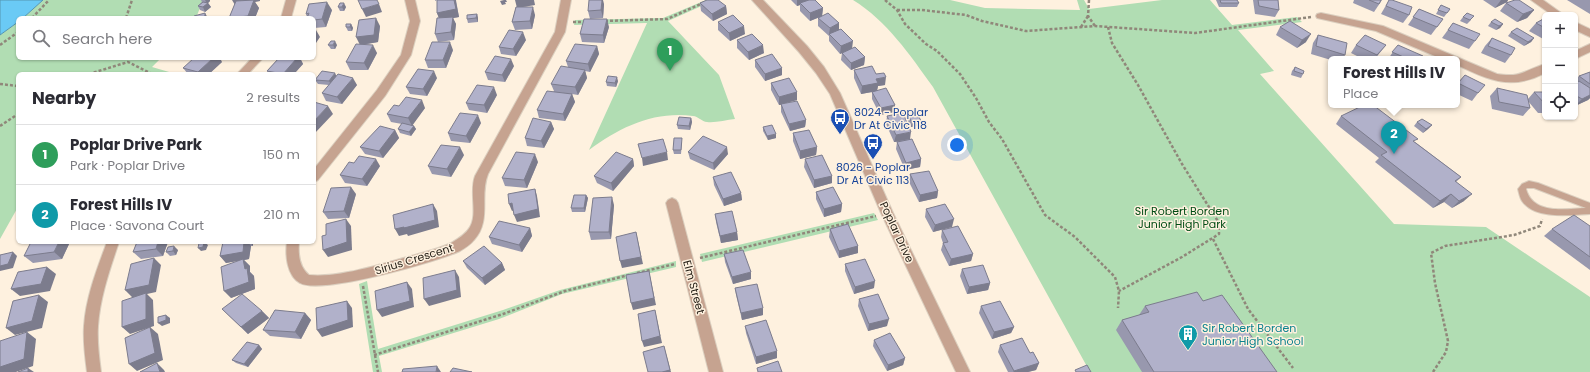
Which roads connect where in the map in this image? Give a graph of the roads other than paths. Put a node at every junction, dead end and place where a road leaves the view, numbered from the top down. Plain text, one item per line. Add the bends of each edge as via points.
1 (291, 0) edge
2 (410, 0) edge
3 (566, 0) edge
4 (756, 0) edge
5 (1536, 0) edge
6 (1554, 12) edge
7 (287, 16) edge
8 (1322, 16) road end
9 (1578, 27) edge
10 (1590, 34) edge
11 (1590, 48) edge
12 (1578, 54) edge
13 (1445, 56) edge
14 (256, 60) edge
15 (1460, 62) edge
16 (1542, 69) edge
17 (244, 72) edge
18 (316, 174) edge
19 (672, 203) dead end
20 (1590, 206) edge
21 (1590, 211) edge
22 (112, 244) edge
23 (293, 244) edge
24 (94, 372) edge
25 (716, 372) edge
26 (963, 372) edge

1 - 7 street
2 - 18 street via 415,21 406,55 381,93
3 - 23 street, Sirius Crescent via 560,32 479,182 479,223 472,235 463,243 448,250 322,282 306,280 297,272
4 - 26 street, Poplar Drive via 803,49 834,93 887,213
5 - 6 street
8 - 13 street via 1379,28
9 - 10 street
11 - 12 street
14 - 17 street
15 - 16 street via 1486,74 1506,79 1524,78
19 - 25 street, Elm Street
20 - 21 lane via 1530,184 1522,189 1525,200 1545,211
22 - 24 street via 93,305 91,338

